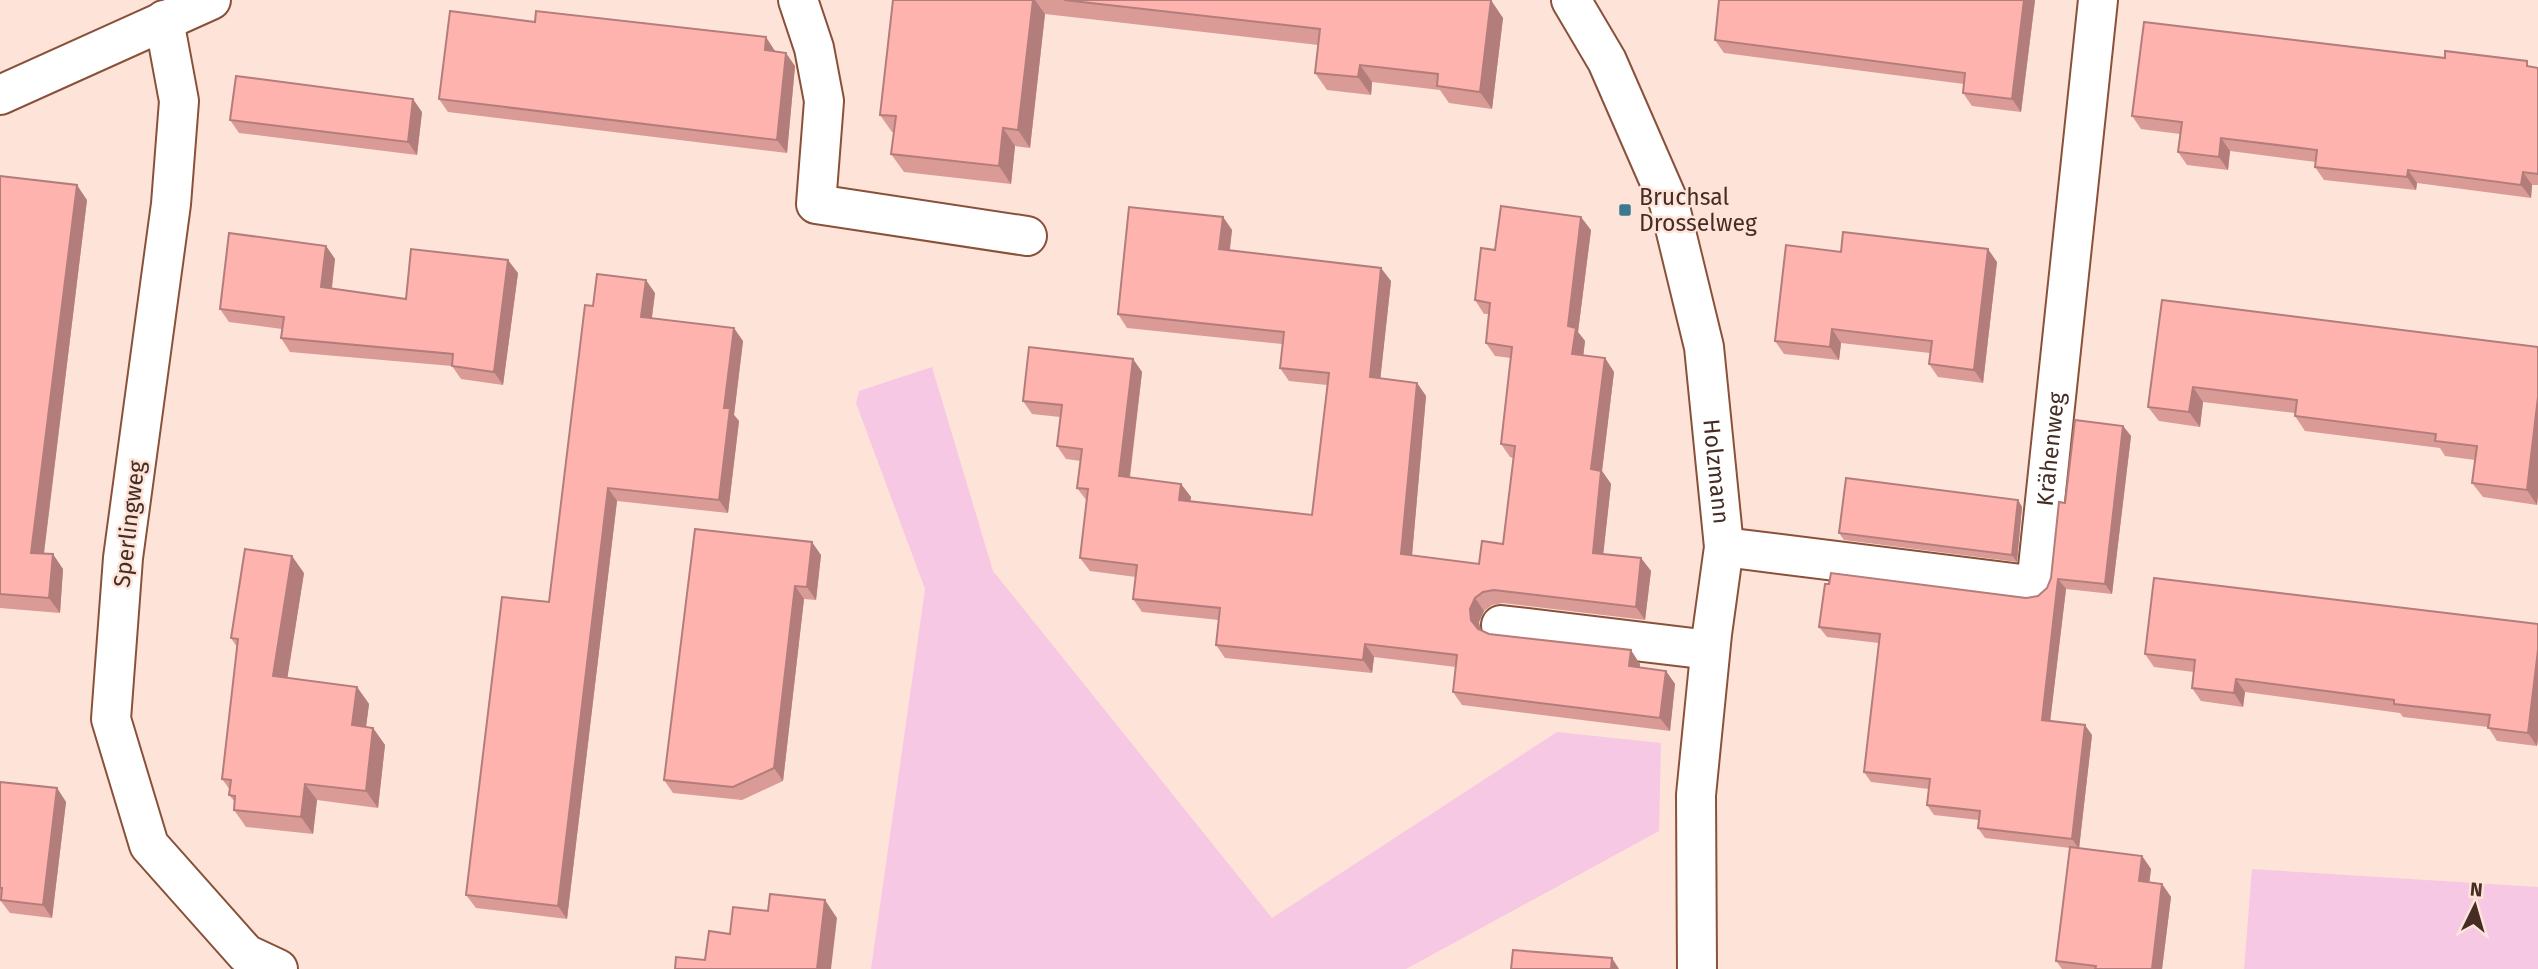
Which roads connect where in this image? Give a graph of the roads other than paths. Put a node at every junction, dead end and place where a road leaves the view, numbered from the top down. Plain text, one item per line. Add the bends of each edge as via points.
1 (211, 0) edge
2 (798, 0) edge
3 (1571, 0) edge
4 (2098, 0) edge
5 (164, 20) junction
6 (0, 95) edge
7 (1027, 236) dead end
8 (1724, 547) junction
9 (1501, 625) dead end
10 (1710, 650) junction
11 (278, 969) edge
12 (1697, 969) edge

1 - 5 street
2 - 7 street via 814,48 824,101 816,204
3 - 8 street, Holzmann via 1607,61 1669,203 1704,346
4 - 8 street, Krähenweg via 2036,586
5 - 6 street
5 - 11 street, Sperlingweg via 179,102 171,204 123,558 111,719 149,845 246,954
8 - 10 street, Holzmann
9 - 10 street
10 - 12 street, Holzmann via 1696,795

